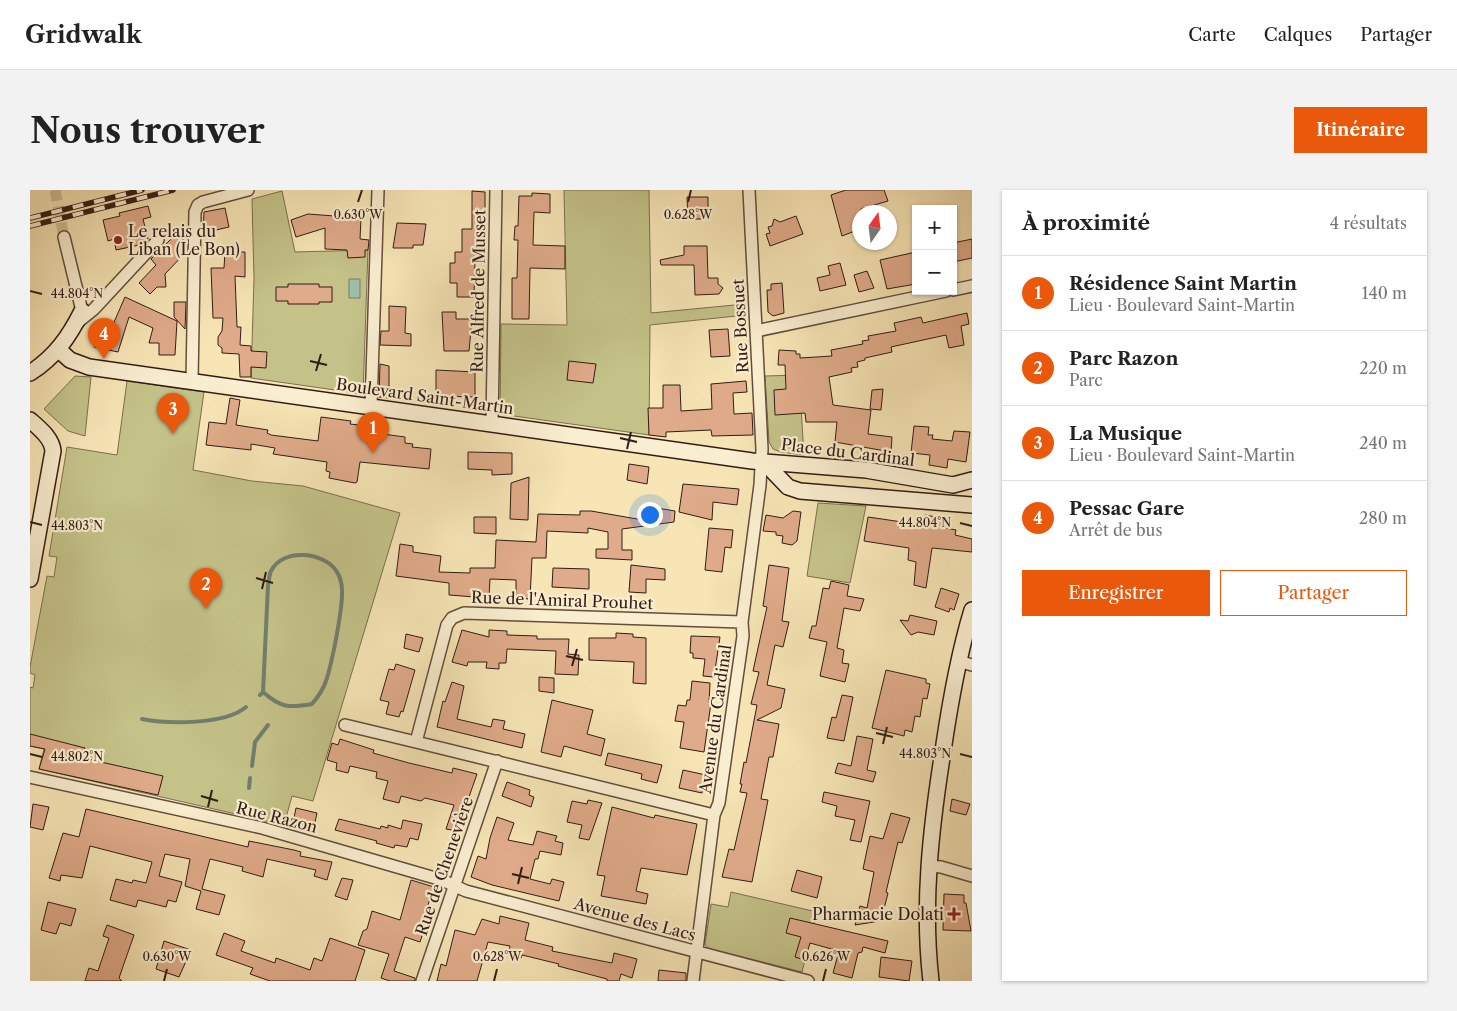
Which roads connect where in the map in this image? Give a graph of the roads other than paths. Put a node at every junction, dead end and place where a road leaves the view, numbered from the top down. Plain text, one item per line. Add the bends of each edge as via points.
1 (248, 190) edge
2 (378, 190) edge
3 (496, 190) edge
4 (749, 190) edge
5 (64, 237) tunnel mouth
6 (158, 240) dead end
7 (972, 286) edge
8 (957, 289) edge
9 (927, 295) edge
10 (82, 311) joint
11 (75, 325) junction
12 (756, 332) junction
13 (59, 350) junction
14 (30, 374) edge
15 (192, 381) junction
16 (371, 407) junction
17 (30, 420) edge
18 (492, 422) junction
19 (762, 460) junction
20 (972, 480) edge
21 (972, 493) edge
22 (943, 502) junction
23 (972, 505) edge
24 (30, 578) edge
25 (972, 610) edge
26 (742, 622) junction
27 (965, 663) edge
28 (345, 725) dead end
29 (416, 742) junction
30 (497, 761) junction
31 (30, 777) edge
32 (714, 814) junction
33 (929, 866) junction
34 (972, 876) edge
35 (455, 886) junction
36 (697, 952) junction
37 (422, 981) edge
38 (693, 981) edge
39 (808, 981) edge
40 (931, 981) edge

1 - 15 street via 203,202 195,212
2 - 16 street
3 - 18 street, Rue Alfred de Musset
4 - 12 street, Rue Bossuet
5 - 10 street
6 - 11 street
7 - 8 street
9 - 12 street
10 - 11 street
11 - 13 street
12 - 19 street, Rue Bossuet
13 - 14 street
13 - 15 street, Boulevard Saint-Martin via 70,360 89,366
15 - 16 street, Boulevard Saint-Martin
16 - 18 street, Boulevard Saint-Martin
17 - 24 street via 46,436 53,450
18 - 19 street, Boulevard Saint-Martin
19 - 20 street, Place du Cardinal via 866,470 953,485
19 - 22 street, Place du Cardinal via 788,487 800,491
19 - 26 street, Avenue du Cardinal
21 - 22 street, Place du Cardinal
22 - 23 street, Place du Cardinal
25 - 27 street
26 - 29 street, Rue de l'Amiral Prouhet via 464,613 446,625
26 - 32 street, Avenue du Cardinal via 743,636 719,803
27 - 33 street via 933,817
28 - 29 street
29 - 30 street
30 - 32 street
30 - 35 street, Rue de Chenevière
31 - 35 street, Rue Razon via 270,830
32 - 36 street, Avenue du Cardinal
33 - 34 street
33 - 40 street via 927,912
35 - 36 street, Avenue des Lacs
35 - 37 street, Rue de Chenevière
36 - 38 street, Avenue du Cardinal
36 - 39 street, Avenue des Lacs

